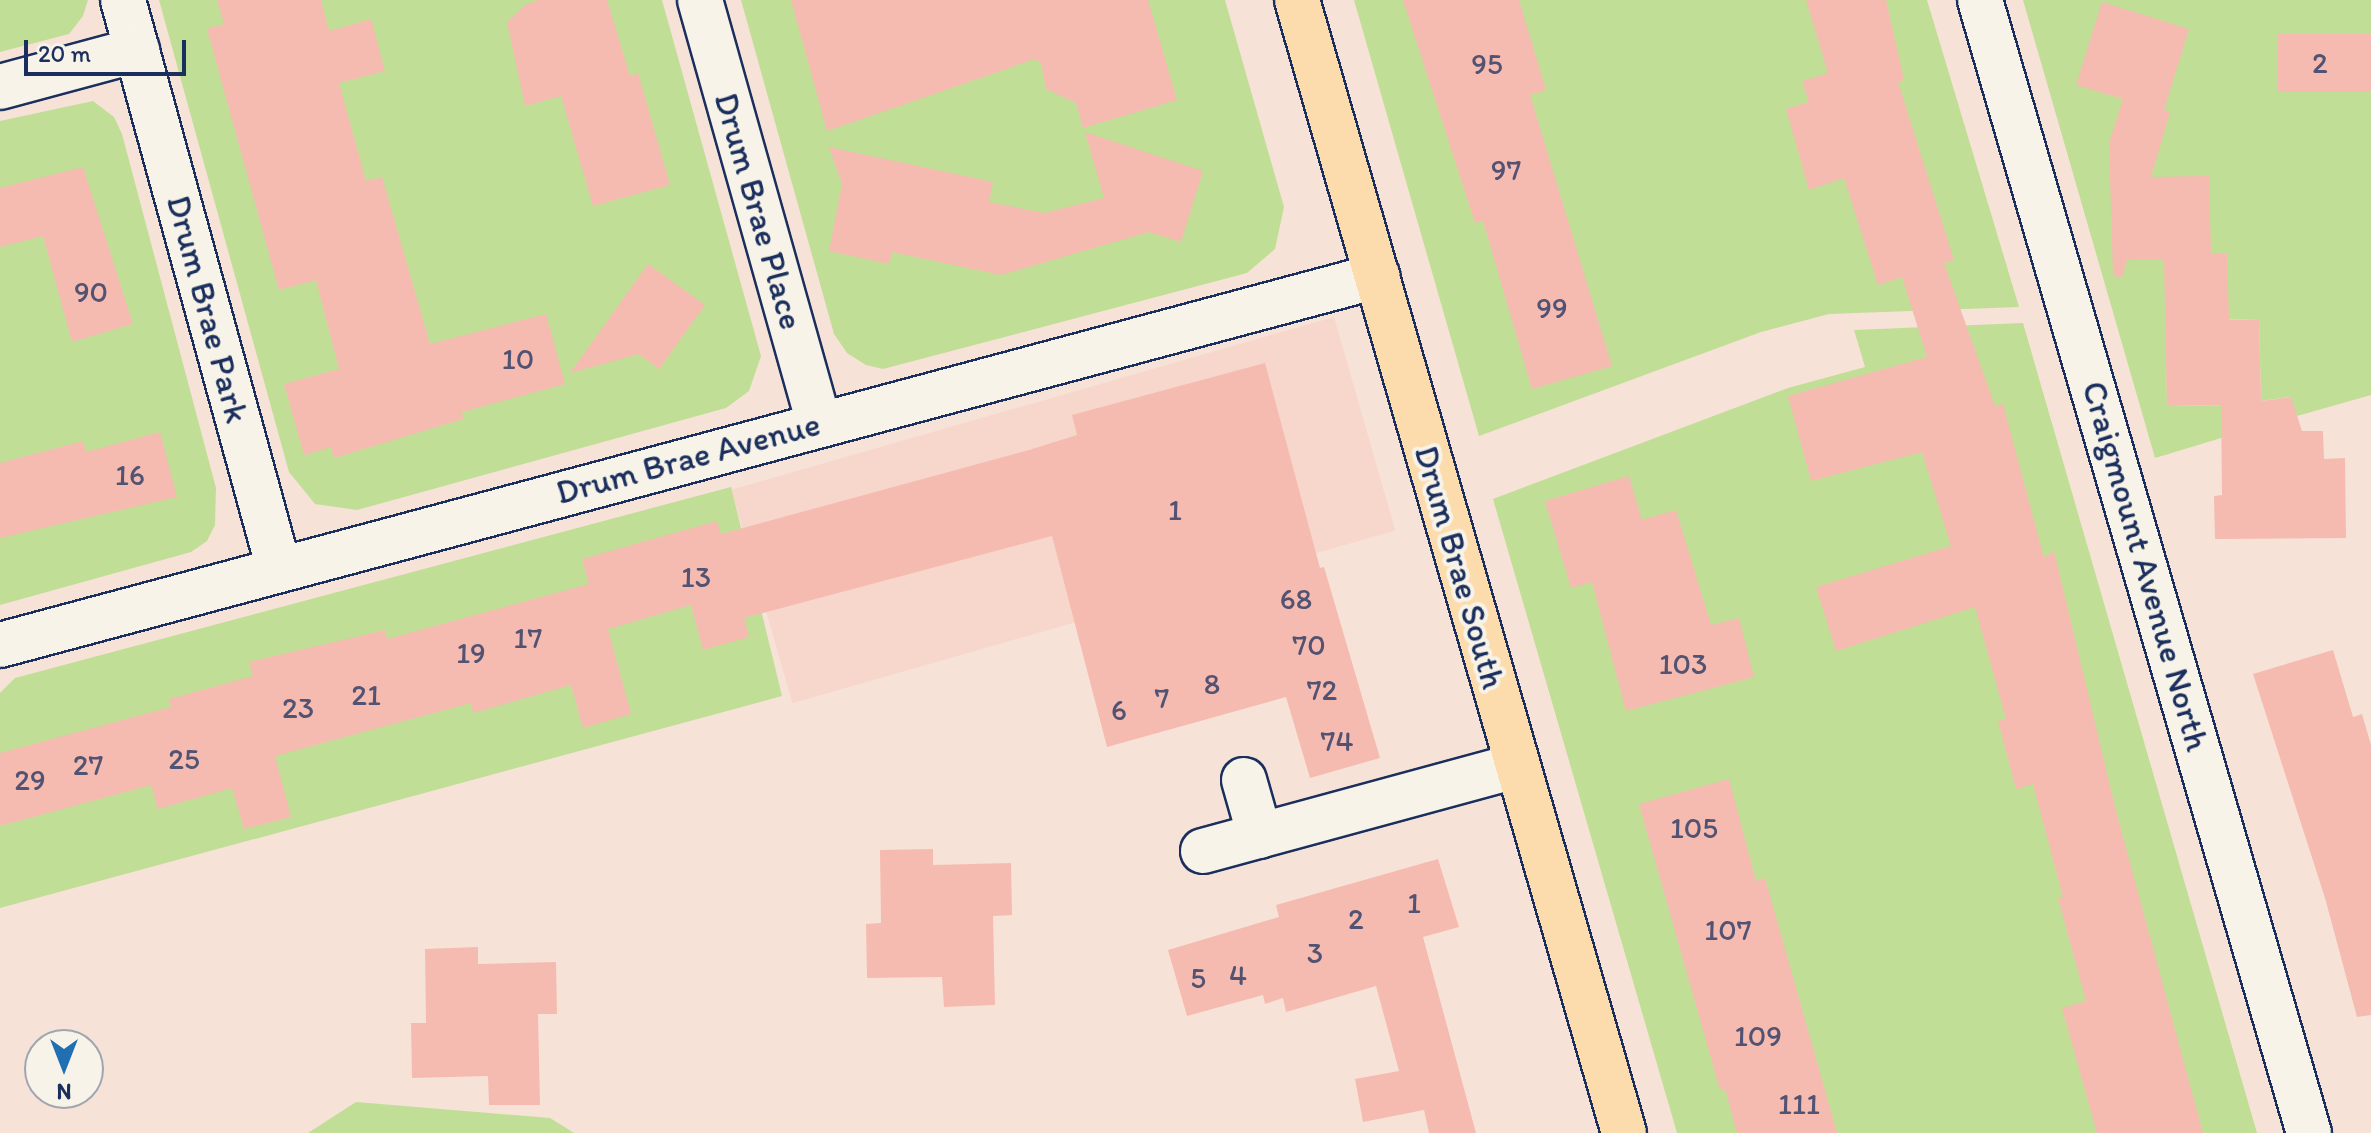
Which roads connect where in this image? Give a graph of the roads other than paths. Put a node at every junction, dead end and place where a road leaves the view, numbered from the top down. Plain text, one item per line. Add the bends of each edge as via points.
1 (123, 0) edge
2 (700, 0) edge
3 (1297, 0) edge
4 (1980, 0) edge
5 (137, 50) junction
6 (0, 87) edge
7 (1377, 276) junction
8 (819, 423) junction
9 (279, 569) junction
10 (0, 645) edge
11 (1516, 766) junction
12 (1244, 780) dead end
13 (1260, 836) junction
14 (1203, 851) dead end
15 (1624, 1133) edge
16 (2309, 1133) edge

1 - 5 street, Drum Brae Park
2 - 8 street, Drum Brae Place
3 - 7 main road, Drum Brae South
4 - 16 street, Craigmount Avenue North
5 - 6 street
5 - 9 street, Drum Brae Park
7 - 8 street, Drum Brae Avenue via 1154,339
7 - 11 main road, Drum Brae South
8 - 9 street, Drum Brae Avenue
9 - 10 street, Drum Brae Avenue
11 - 13 street
11 - 15 main road, Drum Brae South
12 - 13 street
13 - 14 street

